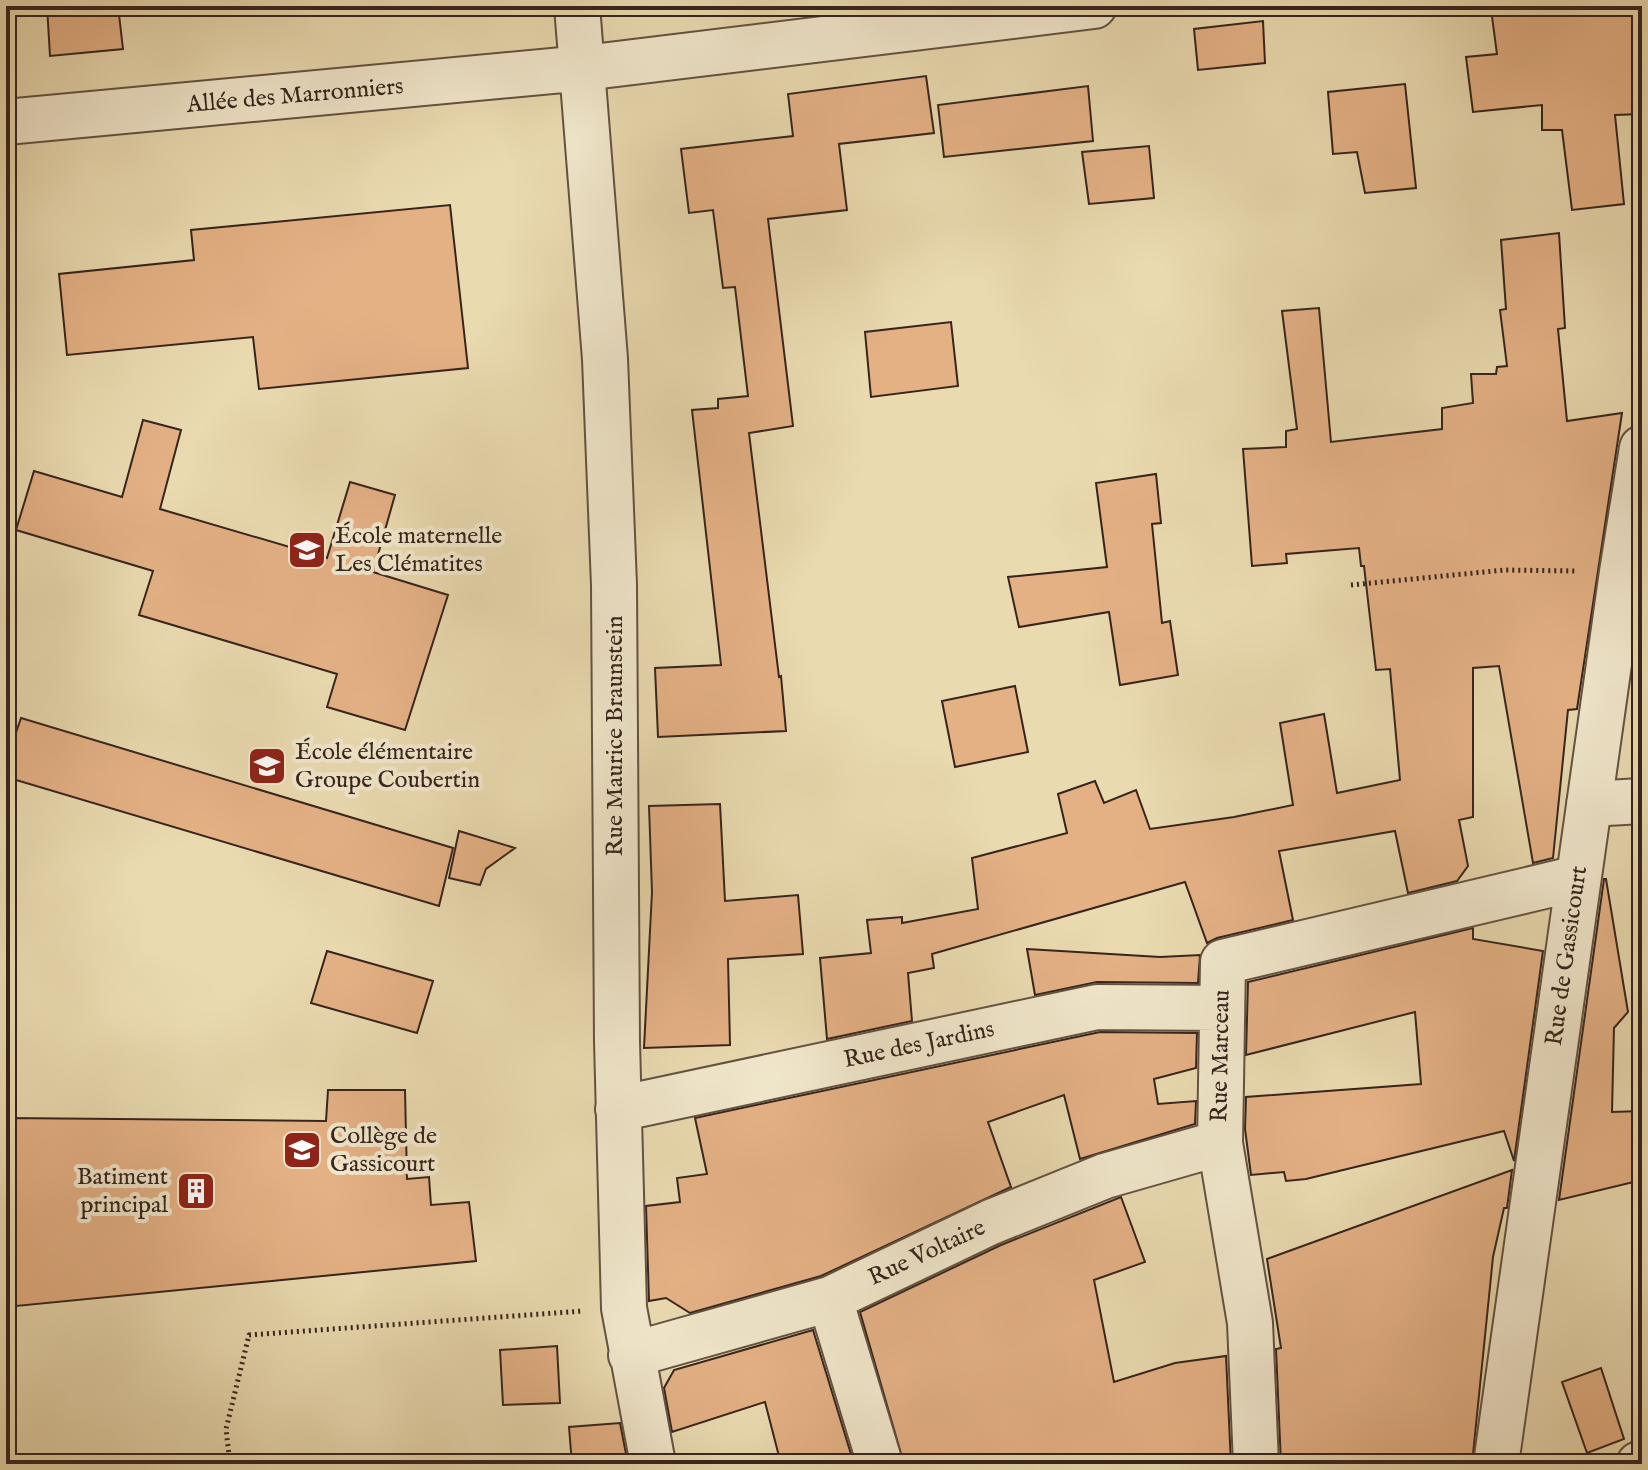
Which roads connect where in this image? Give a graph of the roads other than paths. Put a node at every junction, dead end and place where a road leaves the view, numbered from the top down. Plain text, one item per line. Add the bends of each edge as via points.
1 (577, 6) edge
2 (1094, 6) edge
3 (584, 68) junction
4 (6, 122) edge
5 (1642, 448) edge
6 (1642, 801) edge
7 (1589, 804) junction
8 (1578, 878) junction
9 (1222, 1008) junction
10 (618, 1109) junction
11 (1220, 1143) junction
12 (830, 1299) junction
13 (631, 1355) junction
14 (653, 1464) edge
15 (880, 1464) edge
16 (1256, 1464) edge
17 (1496, 1464) edge

1 - 3 street, Rue Maurice Braunstein
2 - 3 street, Allée des Marronniers
3 - 4 street, Allée des Marronniers
3 - 10 street, Rue Maurice Braunstein via 605,359 614,585
5 - 7 street, Rue de Gassicourt
6 - 7 street
7 - 8 street, Rue de Gassicourt
8 - 9 street, Rue Marceau via 1223,962
8 - 17 street, Rue de Gassicourt
9 - 10 street, Rue des Jardins via 1097,1007
9 - 11 street, Rue Marceau
10 - 13 street, Rue Maurice Braunstein via 624,1308
11 - 12 street, Rue Voltaire via 1105,1176 991,1222
11 - 16 street, Rue Marceau via 1250,1323
12 - 13 street, Rue Voltaire
12 - 15 street
13 - 14 street, Rue Maurice Braunstein

